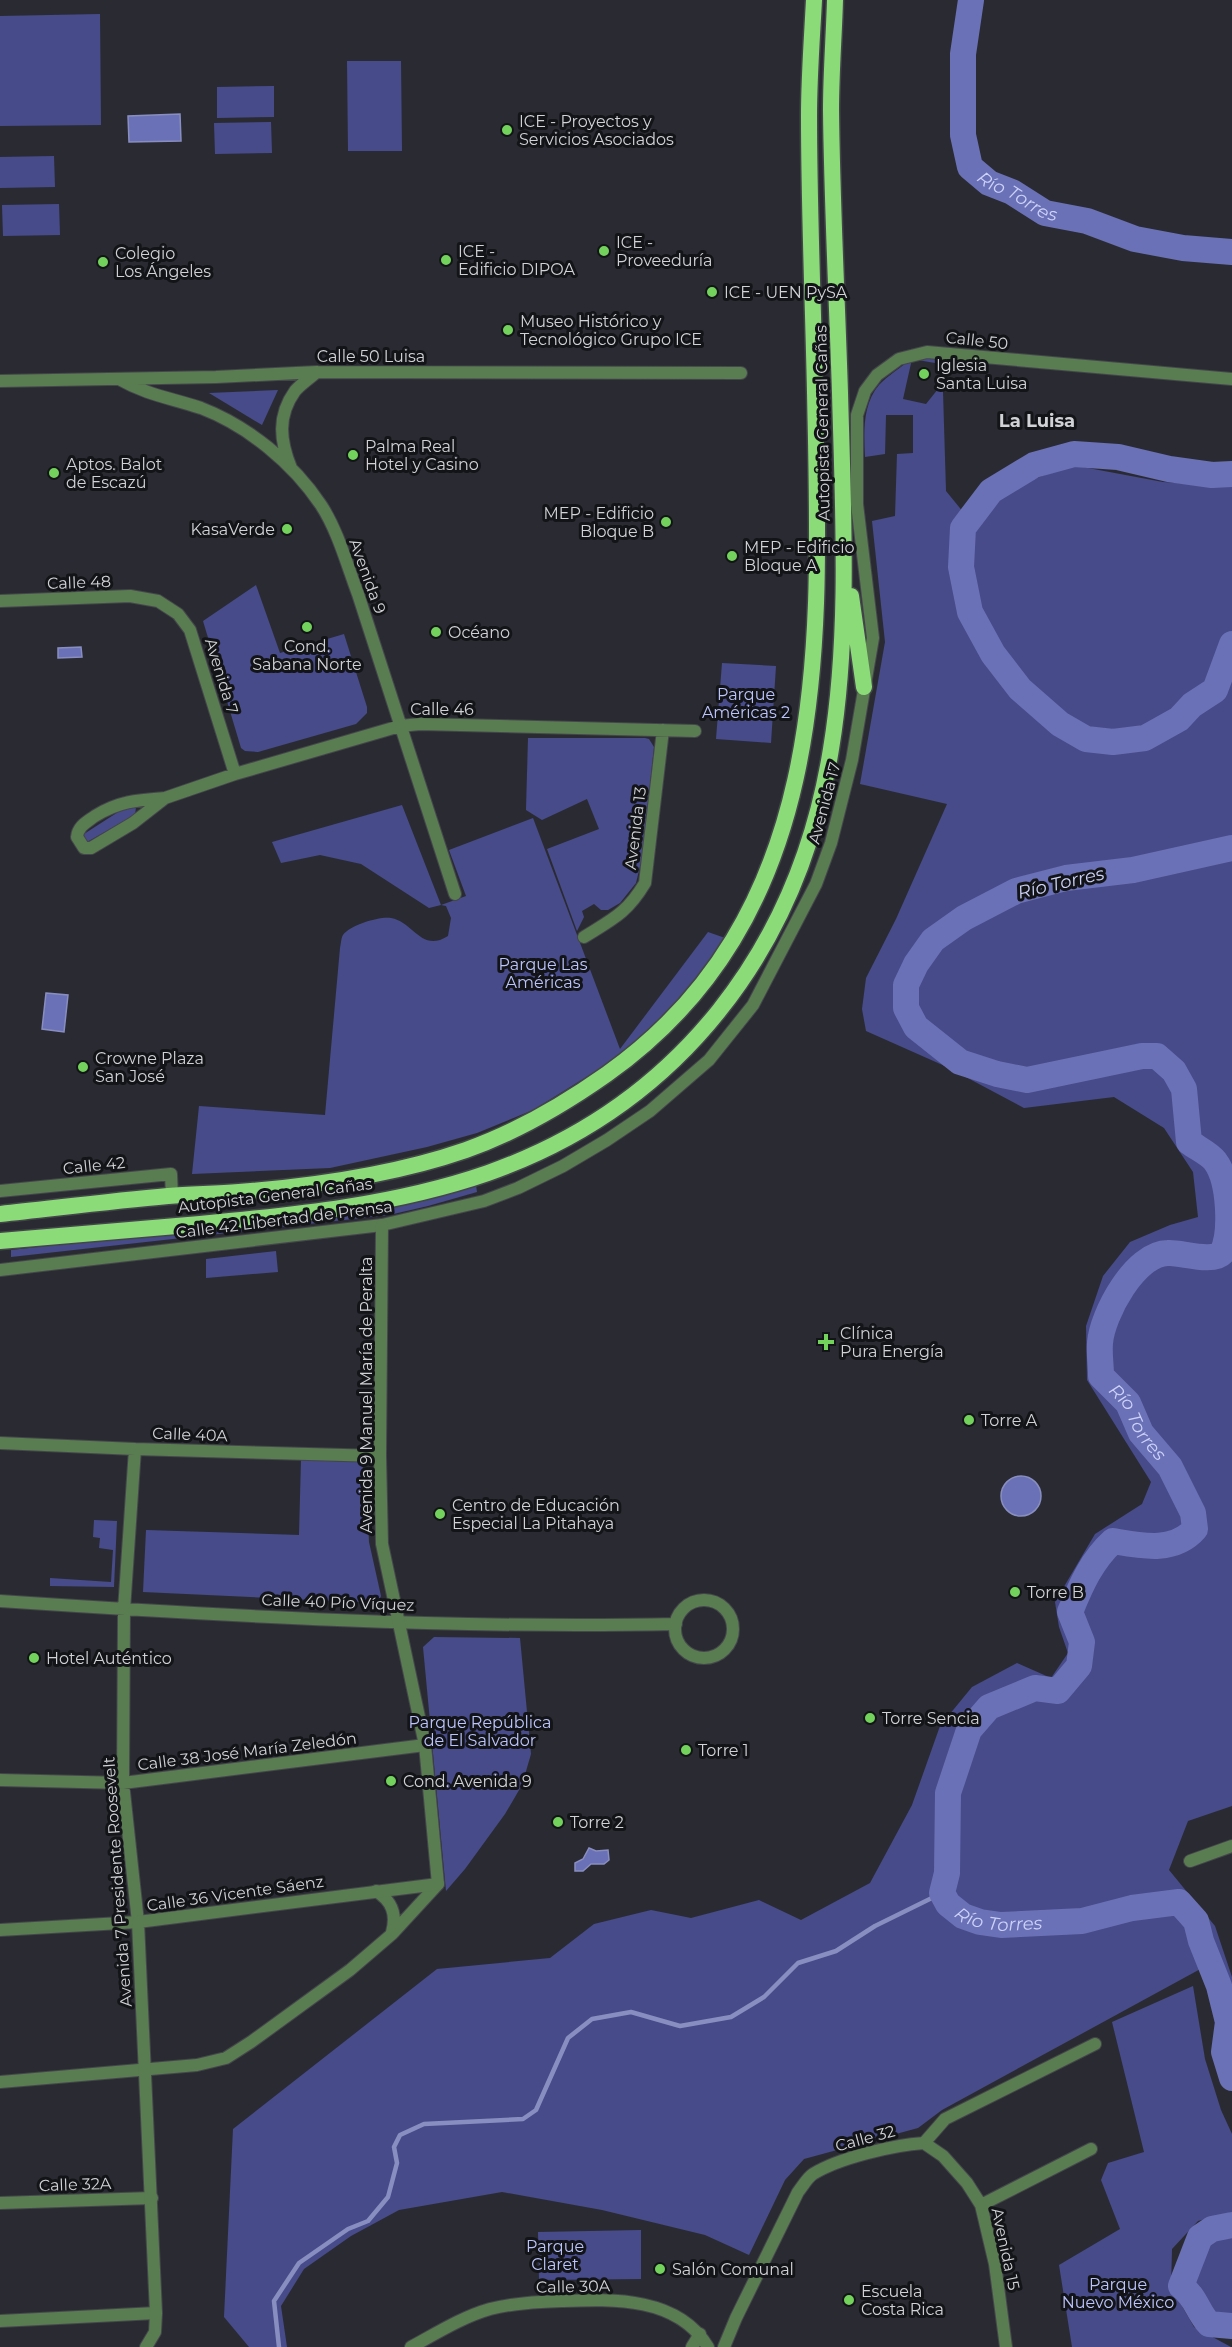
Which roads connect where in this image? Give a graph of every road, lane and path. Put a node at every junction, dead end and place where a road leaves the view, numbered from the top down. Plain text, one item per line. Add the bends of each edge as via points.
1 (814, 0) edge
2 (835, 0) edge
3 (317, 372) junction
4 (741, 373) dead end
5 (116, 378) junction
6 (1232, 379) edge
7 (0, 381) edge
8 (857, 415) joint
9 (293, 472) junction
10 (842, 536) junction
11 (0, 601) edge
12 (158, 601) joint
13 (864, 687) junction
14 (400, 726) junction
15 (663, 730) junction
16 (694, 731) dead end
17 (235, 774) junction
18 (165, 798) junction
19 (455, 894) dead end
20 (584, 937) dead end
21 (625, 1129) joint
22 (0, 1191) edge
23 (172, 1196) junction
24 (0, 1214) edge
25 (382, 1225) junction
26 (0, 1241) edge
27 (0, 1270) edge
28 (0, 1443) edge
29 (135, 1449) junction
30 (380, 1456) junction
31 (0, 1601) edge
32 (124, 1610) junction
33 (400, 1621) junction
34 (676, 1624) junction
35 (425, 1745) junction
36 (0, 1780) edge
37 (123, 1783) junction
38 (1232, 1846) edge
39 (1190, 1861) dead end
40 (438, 1884) junction
41 (376, 1891) junction
42 (138, 1922) junction
43 (0, 1930) edge
44 (392, 1934) junction
45 (1095, 2044) dead end
46 (146, 2069) junction
47 (0, 2082) edge
48 (924, 2143) junction
49 (1091, 2149) dead end
50 (152, 2198) junction
51 (0, 2203) edge
52 (981, 2205) junction
53 (156, 2313) junction
54 (0, 2321) edge
55 (700, 2334) junction
56 (146, 2347) edge
57 (411, 2347) edge
58 (692, 2347) edge
59 (708, 2347) edge
60 (724, 2347) edge
61 (1006, 2347) edge

1 - 23 highway, Autopista General Cañas via 809,114 816,639 798,770 774,860 745,922 717,965 640,1051 572,1099 517,1130 446,1156 370,1175 305,1185
2 - 10 highway, Autopista General Cañas via 831,108
3 - 4 street, Calle 50 Luisa
3 - 5 street, Calle 50 Luisa
3 - 9 street via 296,391 282,422 281,440
5 - 7 street, Calle 50 Luisa
5 - 9 street, Avenida 9 via 140,391 201,409 234,424
6 - 8 street, Calle 50 via 927,352 899,359 877,375
8 - 13 street, Avenida 17 via 857,504 873,638
9 - 14 street, Avenida 9 via 321,506 341,548
10 - 13 highway
10 - 26 highway, Autopista General Cañas via 843,609 837,705 818,813 773,928 746,977 699,1037 662,1074 618,1108 562,1141 498,1169 442,1187 333,1209 262,1218
11 - 12 street, Calle 48 via 130,596
12 - 17 street, Avenida 7 via 178,614 190,630
13 - 21 street, Avenida 17 via 836,826 816,884 787,944 753,1005 709,1060
14 - 15 street, Calle 46
14 - 17 street, Calle 46
14 - 19 street, Avenida 9
15 - 16 street, Calle 46
15 - 20 street, Avenida 13 via 645,883 633,903
17 - 18 street, Calle 46
18 - 18 street, Calle 46 via 92,848 84,848 77,837 86,822 116,804
21 - 25 street, Calle 42 Libertad de Prensa via 518,1188 484,1201
22 - 23 street, Calle 42 via 171,1174
23 - 24 highway, Autopista General Cañas
25 - 27 street, Calle 42 Libertad de Prensa
25 - 30 street, Avenida 9 Manuel María de Peralta
28 - 29 street, Calle 40A
29 - 30 street, Calle 40A
29 - 32 street, Avenida 7 Presidente Roosevelt
30 - 33 street, Avenida 9 Manuel María de Peralta via 382,1544
31 - 32 street, Calle 40 Pío Víquez
32 - 33 street, Calle 40 Pío Víquez
32 - 37 street, Avenida 7 Presidente Roosevelt
33 - 34 street, Calle 40 Pío Víquez
33 - 35 street, Avenida 9 Manuel María de Peralta
34 - 34 street via 682,1647 694,1656 713,1657 721,1653 732,1637 732,1618 711,1600 692,1602
35 - 37 street, Calle 38 José María Zeledón
35 - 40 street, Avenida 9 Manuel María de Peralta
36 - 37 street, Calle 38 José María Zeledón
37 - 42 street, Avenida 7 Presidente Roosevelt
38 - 39 street
40 - 41 street, Calle 36 Vicente Sáenz
40 - 44 street
41 - 42 street, Calle 36 Vicente Sáenz
41 - 44 street via 385,1896 394,1914
42 - 43 street, Calle 36 Vicente Sáenz
42 - 46 street, Avenida 7 Presidente Roosevelt
44 - 46 street via 350,1970 226,2058
45 - 48 street via 945,2119
46 - 47 street
46 - 50 street, Avenida 7 Presidente Roosevelt
48 - 52 street, Avenida 15 via 943,2156
48 - 60 street, Calle 32 via 904,2144 834,2164 810,2176 798,2192
49 - 52 street
50 - 51 street, Calle 32A
50 - 53 street, Avenida 7 Presidente Roosevelt
52 - 61 street, Avenida 15 via 995,2264
53 - 54 street
53 - 56 street, Avenida 7 Presidente Roosevelt via 155,2332
55 - 57 street, Calle 30A via 683,2320 639,2303 535,2302 492,2308
55 - 58 street
55 - 59 street

